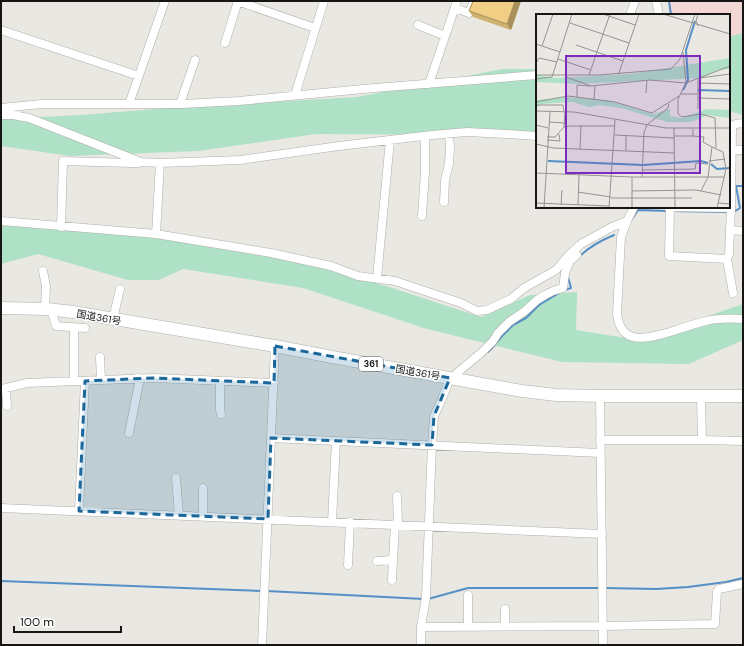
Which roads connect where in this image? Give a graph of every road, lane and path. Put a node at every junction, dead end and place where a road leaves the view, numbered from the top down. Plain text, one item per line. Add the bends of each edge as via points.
1 (164, 1) edge
2 (324, 1) edge
3 (474, 1) edge
4 (634, 1) edge
5 (656, 1) edge
6 (241, 2) edge
7 (456, 4) edge
8 (630, 14) edge
9 (659, 14) edge
10 (418, 25) dead end
11 (315, 28) junction
12 (1, 30) edge
13 (445, 36) junction
14 (225, 43) dead end
15 (195, 60) dead end
16 (536, 75) edge
17 (139, 76) junction
18 (429, 84) junction
19 (294, 95) junction
20 (129, 104) junction
21 (180, 104) junction
22 (1, 108) edge
23 (1, 115) edge
24 (743, 115) edge
25 (734, 125) edge
26 (448, 134) junction
27 (425, 136) junction
28 (536, 136) edge
29 (390, 140) junction
30 (732, 150) junction
31 (743, 150) edge
32 (142, 162) junction
33 (160, 163) junction
34 (444, 202) dead end
35 (634, 208) edge
36 (669, 208) edge
37 (732, 208) joint
38 (422, 216) dead end
39 (1, 221) edge
40 (627, 221) junction
41 (61, 227) junction
42 (730, 230) junction
43 (743, 231) edge
44 (156, 234) junction
45 (727, 259) junction
46 (43, 271) dead end
47 (377, 278) junction
48 (120, 289) dead end
49 (733, 293) dead end
50 (1, 308) edge
51 (48, 309) junction
52 (113, 319) junction
53 (743, 319) edge
54 (74, 328) junction
55 (86, 328) dead end
56 (275, 346) junction
57 (100, 357) dead end
58 (137, 378) junction
59 (452, 378) junction
60 (85, 380) junction
61 (101, 380) junction
62 (74, 381) junction
63 (220, 381) junction
64 (274, 383) junction
65 (4, 389) edge
66 (600, 396) junction
67 (701, 396) junction
68 (743, 396) edge
69 (7, 406) dead end
70 (221, 414) dead end
71 (129, 433) dead end
72 (271, 438) junction
73 (600, 440) junction
74 (702, 440) junction
75 (336, 441) junction
76 (743, 441) edge
77 (434, 445) junction
78 (600, 453) junction
79 (176, 478) dead end
80 (203, 488) dead end
81 (397, 496) dead end
82 (1, 508) edge
83 (80, 511) junction
84 (179, 515) junction
85 (203, 516) junction
86 (268, 519) junction
87 (332, 522) junction
88 (350, 522) junction
89 (397, 524) junction
90 (431, 526) junction
91 (602, 534) junction
92 (393, 560) junction
93 (377, 561) dead end
94 (348, 565) dead end
95 (392, 580) dead end
96 (743, 584) edge
97 (468, 595) dead end
98 (505, 609) dead end
99 (505, 626) junction
100 (602, 626) junction
101 (421, 627) junction
102 (468, 627) junction
103 (262, 645) edge
104 (421, 645) edge
105 (603, 645) edge

1 - 17 street
2 - 11 street
3 - 7 street via 469,13
4 - 8 street
5 - 9 street
6 - 11 street
6 - 14 street
7 - 13 street
10 - 13 street
11 - 19 street
12 - 17 street
13 - 18 street
15 - 21 street
16 - 18 street
17 - 20 street
18 - 19 street
19 - 21 street
20 - 21 street
20 - 22 street via 42,104
23 - 32 street via 13,114 30,118
24 - 25 street
25 - 30 street
26 - 27 street
26 - 28 street via 467,132
26 - 34 street via 450,148
27 - 29 street
27 - 38 street
29 - 33 street via 240,160
29 - 47 street
30 - 31 street
30 - 37 street
32 - 33 street
32 - 41 street via 132,164 63,161
33 - 44 street
35 - 40 street
36 - 45 street via 668,256
37 - 42 street
39 - 41 street
40 - 47 street via 581,244 556,270 524,288 512,299 487,310 477,311 395,280
40 - 53 street via 621,237 617,314 620,328 628,335 648,338 716,319
40 - 59 street via 586,247 570,261 563,288 537,300 509,322 482,352
41 - 44 street
42 - 43 street
42 - 45 street
44 - 47 street via 271,252 332,266 358,276
45 - 49 street
46 - 51 street
48 - 52 street
50 - 51 highway, 国道361号 / 361
51 - 52 highway, 国道361号 / 361
51 - 54 street via 56,326
52 - 56 highway, 国道361号 / 361
54 - 55 street
54 - 62 street
56 - 59 highway, 国道361号 / 361
56 - 64 street
57 - 61 street
58 - 61 street
58 - 63 street
58 - 71 street via 139,383
59 - 66 highway, 国道361号 / 361 via 522,391
59 - 77 street via 434,416
60 - 61 street
60 - 62 street
60 - 83 street
62 - 65 street via 27,383
63 - 64 street
63 - 70 street
64 - 72 street
65 - 69 street
66 - 67 highway, 国道361号 / 361
66 - 73 street
67 - 68 highway, 国道361号 / 361
67 - 74 street
72 - 75 street
72 - 86 street
73 - 74 street
73 - 78 street
74 - 76 street
75 - 77 street
75 - 87 street
77 - 78 street
77 - 90 street
78 - 91 street
79 - 84 street
80 - 85 street
81 - 89 street
82 - 83 street
83 - 84 street
84 - 85 street
85 - 86 street
86 - 87 street
86 - 103 street
87 - 88 street
88 - 89 street
88 - 94 street
89 - 90 street
89 - 92 street
90 - 91 street
90 - 101 street via 426,599
91 - 100 street
92 - 93 street
92 - 95 street
96 - 100 street via 719,589 715,624
97 - 102 street
98 - 99 street
99 - 100 street
99 - 102 street
100 - 105 street
101 - 102 street
101 - 104 street

